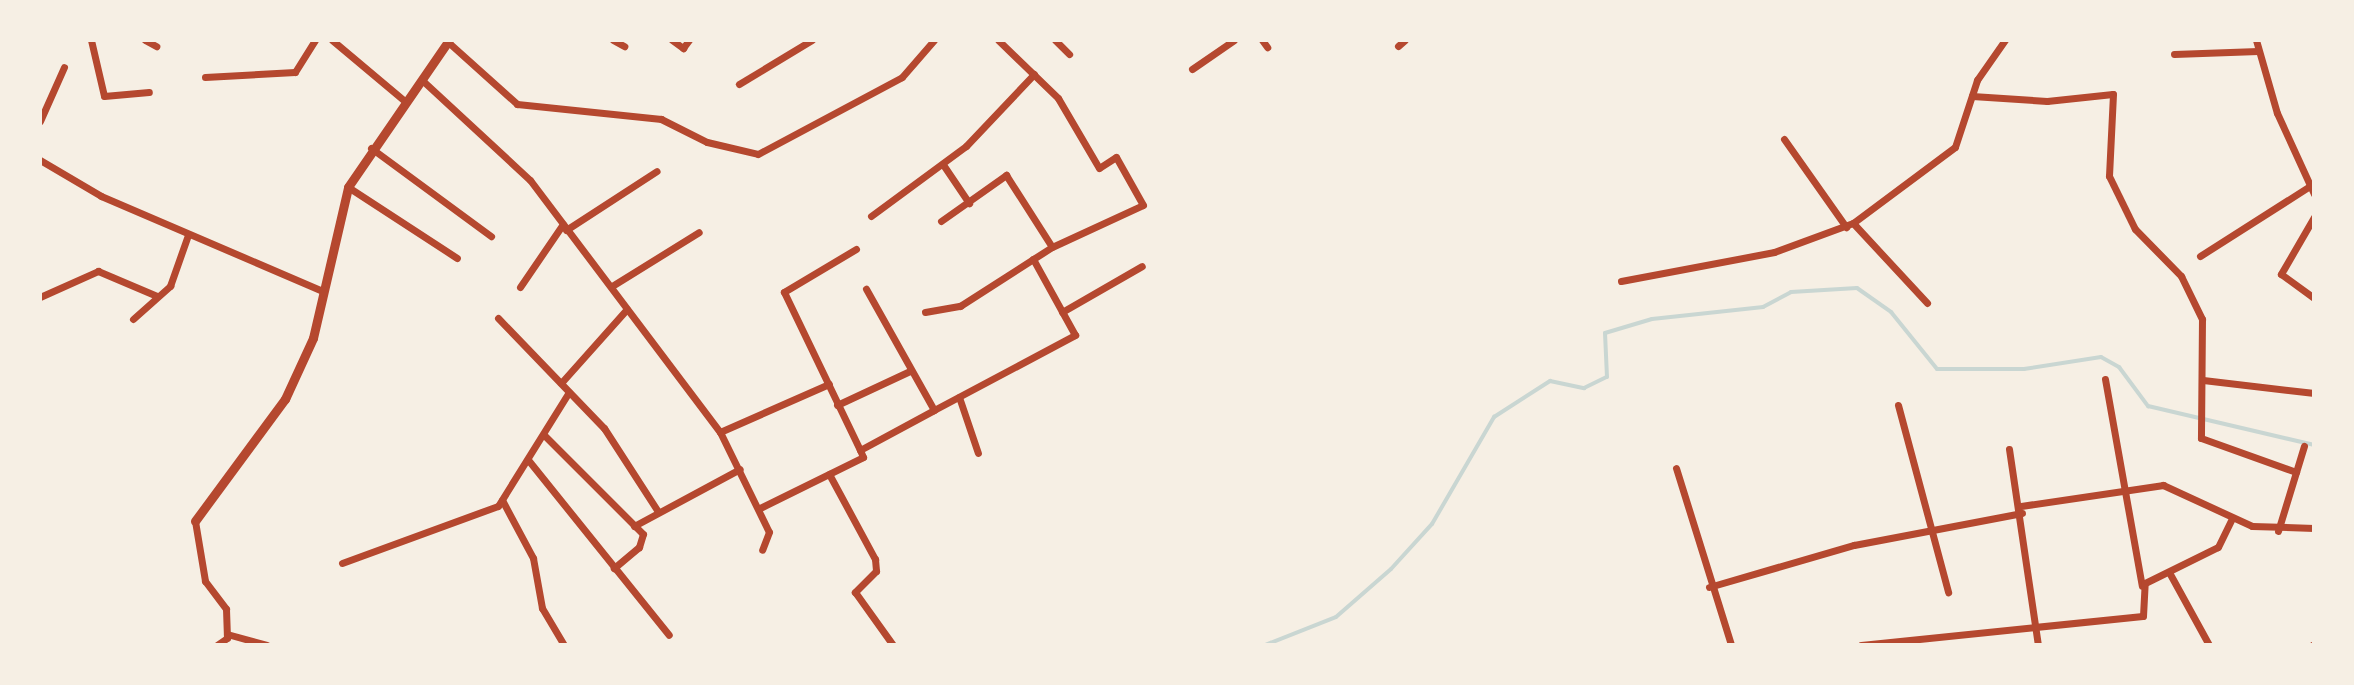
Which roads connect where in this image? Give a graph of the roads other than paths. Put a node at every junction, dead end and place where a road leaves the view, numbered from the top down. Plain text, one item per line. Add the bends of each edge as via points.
1 (91, 40) edge
2 (145, 40) edge
3 (315, 40) edge
4 (332, 40) edge
5 (613, 40) edge
6 (672, 40) edge
7 (689, 40) edge
8 (812, 40) edge
9 (934, 40) edge
10 (998, 40) edge
11 (1055, 40) edge
12 (1234, 40) edge
13 (2005, 40) edge
14 (2256, 40) edge
15 (449, 41) edge
16 (156, 46) dead end
17 (624, 46) dead end
18 (2258, 51) junction
19 (1069, 54) dead end
20 (2174, 54) dead end
21 (64, 67) dead end
22 (1192, 69) dead end
23 (1034, 74) junction
24 (205, 77) dead end
25 (423, 81) junction
26 (739, 84) dead end
27 (149, 92) dead end
28 (1972, 96) junction
29 (406, 102) junction
30 (40, 121) edge
31 (1784, 139) dead end
32 (371, 148) junction
33 (40, 160) edge
34 (944, 166) junction
35 (657, 171) dead end
36 (348, 187) junction
37 (2312, 190) edge
38 (969, 203) junction
39 (871, 216) dead end
40 (2314, 217) edge
41 (941, 221) dead end
42 (1850, 225) junction
43 (564, 227) junction
44 (699, 232) dead end
45 (2310, 232) edge
46 (188, 235) junction
47 (491, 236) dead end
48 (1052, 247) junction
49 (856, 249) dead end
50 (2200, 256) dead end
51 (457, 258) dead end
52 (1033, 259) junction
53 (1142, 266) dead end
54 (1621, 281) dead end
55 (612, 286) junction
56 (520, 287) dead end
57 (866, 289) dead end
58 (323, 291) junction
59 (157, 296) junction
60 (40, 297) edge
61 (2314, 298) edge
62 (1927, 303) dead end
63 (627, 309) junction
64 (925, 312) dead end
65 (1062, 312) junction
66 (498, 318) dead end
67 (133, 319) dead end
68 (910, 371) junction
69 (2105, 379) dead end
70 (2203, 380) junction
71 (561, 383) junction
72 (829, 384) junction
73 (569, 392) junction
74 (2314, 393) edge
75 (959, 397) junction
76 (837, 405) junction
77 (1898, 405) dead end
78 (934, 410) junction
79 (720, 432) junction
80 (544, 435) junction
81 (2304, 446) dead end
82 (2009, 449) dead end
83 (860, 450) junction
84 (978, 453) dead end
85 (529, 461) junction
86 (1676, 468) dead end
87 (740, 469) junction
88 (2296, 472) junction
89 (829, 474) junction
90 (2125, 489) junction
91 (502, 500) junction
92 (760, 508) junction
93 (2022, 509) junction
94 (657, 510) junction
95 (2232, 518) junction
96 (195, 521) joint
97 (634, 526) junction
98 (1931, 528) junction
99 (2314, 528) edge
100 (2278, 531) junction
101 (762, 550) dead end
102 (342, 563) dead end
103 (614, 568) junction
104 (2170, 574) junction
105 (2142, 586) junction
106 (1709, 587) junction
107 (1948, 592) dead end
108 (2040, 628) junction
109 (227, 634) junction
110 (669, 635) dead end
111 (1918, 641) edge
112 (217, 645) edge
113 (267, 645) edge
114 (564, 645) edge
115 (893, 645) edge
116 (1731, 645) edge
117 (1861, 645) edge
118 (2038, 645) edge
119 (2209, 645) edge

1 - 27 street via 104,96
2 - 16 street
3 - 24 street via 295,72
4 - 29 street
5 - 17 street
6 - 7 street via 683,48
8 - 26 street
9 - 15 street via 889,85 758,154 707,142 661,119 517,104
10 - 23 street
11 - 19 street
12 - 22 street
13 - 28 street
14 - 18 street
15 - 25 street
18 - 20 street
18 - 37 street
21 - 30 street
23 - 34 street
23 - 48 street via 1058,98 1099,168 1116,157 1143,205
25 - 29 street
25 - 43 street via 530,180
28 - 42 street via 1955,147
28 - 70 street via 2047,101 2113,94 2109,176 2135,229 2181,276 2202,319
29 - 32 street
31 - 42 street
32 - 36 street
32 - 47 street
33 - 46 street
34 - 38 street
34 - 39 street
35 - 43 street
36 - 51 street
36 - 58 street
37 - 50 street
38 - 41 street
38 - 48 street via 1006,175
40 - 45 street
42 - 54 street via 1774,252
42 - 62 street
43 - 55 street
43 - 56 street
44 - 55 street
45 - 61 street via 2281,274
46 - 58 street
46 - 59 street via 175,277
48 - 52 street
49 - 72 street via 784,292
52 - 64 street via 960,306
52 - 65 street
53 - 65 street
55 - 63 street
57 - 68 street
58 - 96 street via 313,338 285,399
59 - 60 street via 98,271
59 - 67 street
63 - 71 street
63 - 79 street
65 - 75 street via 1075,335
66 - 71 street
68 - 76 street
68 - 78 street
69 - 90 street
70 - 74 street
70 - 88 street via 2205,444
71 - 73 street
72 - 76 street
72 - 79 street
73 - 80 street
73 - 94 street via 617,444
75 - 78 street
75 - 84 street
76 - 83 street
77 - 98 street
78 - 83 street
79 - 87 street
80 - 85 street
80 - 97 street
81 - 88 street
82 - 93 street
83 - 89 street via 863,457
85 - 91 street
85 - 103 street
86 - 106 street
87 - 92 street
87 - 94 street
88 - 100 street
89 - 92 street
89 - 115 street via 875,559 876,571 855,592
90 - 93 street
90 - 95 street via 2163,485
90 - 105 street
91 - 102 street via 476,517
91 - 114 street
92 - 101 street via 769,532
93 - 98 street
93 - 108 street
94 - 97 street
95 - 100 street
95 - 104 street via 2218,547
96 - 109 street via 205,581 226,609
97 - 103 street via 644,541
98 - 106 street
98 - 107 street
99 - 100 street
103 - 110 street
104 - 105 street
104 - 119 street
105 - 108 street via 2143,616
106 - 116 street
108 - 111 street
108 - 118 street
109 - 112 street
109 - 113 street
111 - 117 street

